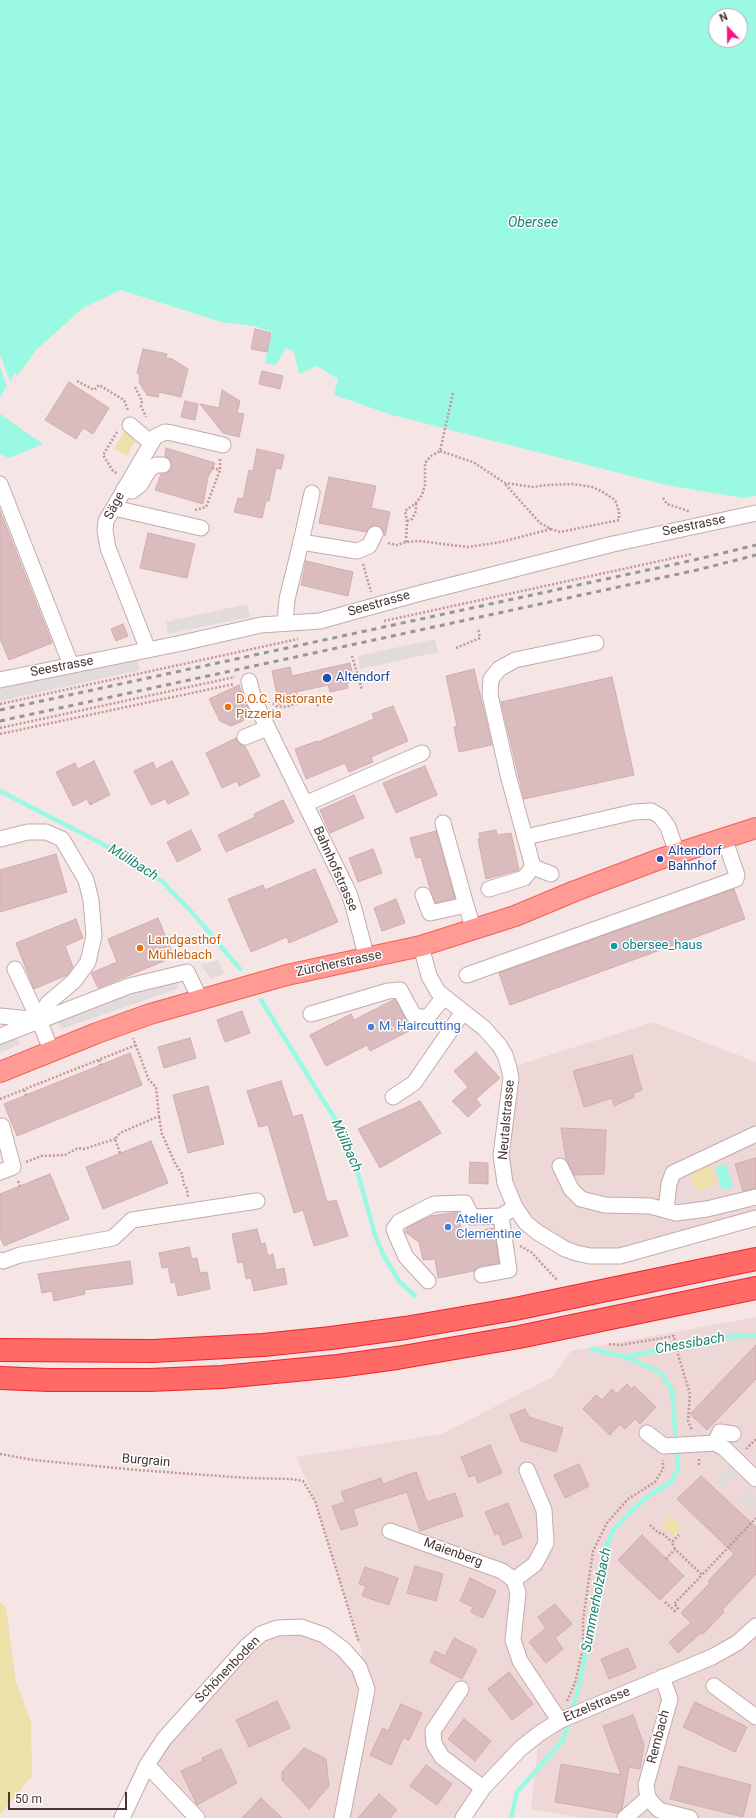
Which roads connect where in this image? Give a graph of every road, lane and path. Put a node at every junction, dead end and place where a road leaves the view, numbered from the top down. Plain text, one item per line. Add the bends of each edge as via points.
1 (77, 381) dead end
2 (135, 387) dead end
3 (453, 393) dead end
4 (146, 417) dead end
5 (125, 423) junction
6 (150, 442) junction
7 (223, 445) dead end
8 (440, 450) junction
9 (163, 465) dead end
10 (212, 468) dead end
11 (124, 483) junction
12 (505, 483) junction
13 (0, 484) edge
14 (312, 493) dead end
15 (663, 498) dead end
16 (416, 503) junction
17 (201, 507) dead end
18 (114, 508) junction
19 (756, 513) edge
20 (692, 517) dead end
21 (407, 521) junction
22 (201, 528) dead end
23 (550, 529) junction
24 (375, 534) dead end
25 (301, 542) junction
26 (365, 568) dead end
27 (370, 587) dead end
28 (284, 623) junction
29 (478, 628) dead end
30 (596, 643) dead end
31 (456, 648) dead end
32 (148, 650) junction
33 (352, 656) dead end
34 (72, 665) junction
35 (244, 679) junction
36 (0, 680) edge
37 (362, 690) dead end
38 (271, 698) dead end
39 (319, 708) dead end
40 (0, 728) edge
41 (267, 728) junction
42 (0, 734) edge
43 (246, 737) dead end
44 (422, 754) dead end
45 (305, 804) junction
46 (443, 823) dead end
47 (756, 828) edge
48 (526, 837) junction
49 (724, 838) junction
50 (0, 839) edge
51 (677, 853) junction
52 (533, 868) junction
53 (551, 874) dead end
54 (489, 889) dead end
55 (423, 896) dead end
56 (466, 905) junction
57 (474, 930) junction
58 (422, 946) junction
59 (367, 959) junction
60 (15, 969) dead end
61 (468, 975) dead end
62 (444, 997) junction
63 (200, 999) junction
64 (463, 1012) junction
65 (311, 1014) dead end
66 (0, 1016) edge
67 (39, 1020) junction
68 (132, 1034) dead end
69 (0, 1036) edge
70 (136, 1045) junction
71 (51, 1050) junction
72 (99, 1060) junction
73 (101, 1065) dead end
74 (0, 1072) edge
75 (24, 1090) junction
76 (26, 1095) dead end
77 (394, 1097) dead end
78 (0, 1099) edge
79 (159, 1116) junction
80 (2, 1126) dead end
81 (756, 1134) edge
82 (115, 1139) junction
83 (120, 1153) dead end
84 (560, 1166) dead end
85 (6, 1169) edge
86 (756, 1197) edge
87 (257, 1201) dead end
88 (515, 1207) junction
89 (666, 1210) junction
90 (191, 1211) junction
91 (501, 1216) junction
92 (756, 1218) edge
93 (518, 1244) dead end
94 (756, 1258) edge
95 (0, 1260) edge
96 (482, 1275) dead end
97 (558, 1280) dead end
98 (428, 1281) dead end
99 (756, 1288) edge
100 (608, 1344) dead end
101 (0, 1350) edge
102 (0, 1378) edge
103 (647, 1433) dead end
104 (733, 1434) dead end
105 (756, 1440) edge
106 (715, 1443) junction
107 (699, 1444) junction
108 (664, 1446) junction
109 (743, 1453) dead end
110 (0, 1454) edge
111 (527, 1470) dead end
112 (756, 1479) edge
113 (756, 1518) edge
114 (650, 1525) dead end
115 (390, 1531) dead end
116 (679, 1535) dead end
117 (672, 1542) junction
118 (674, 1549) junction
119 (666, 1558) dead end
120 (702, 1575) junction
121 (514, 1580) junction
122 (665, 1602) dead end
123 (756, 1626) edge
124 (359, 1667) junction
125 (662, 1677) junction
126 (714, 1686) dead end
127 (461, 1689) dead end
128 (756, 1717) edge
129 (560, 1720) junction
130 (147, 1765) junction
131 (483, 1788) junction
132 (648, 1798) junction
133 (122, 1818) edge
134 (197, 1818) edge
135 (342, 1818) edge
136 (463, 1818) edge
137 (625, 1818) edge
138 (690, 1818) edge

1 - 5 path via 94,390 99,385 124,400
2 - 4 path
3 - 8 path
5 - 6 street
5 - 11 path via 103,455
6 - 7 street via 165,432
6 - 11 street, Säge
8 - 12 path via 473,462
8 - 16 path via 430,456 425,463 425,485
9 - 11 street via 156,465 149,470 140,485 132,491
10 - 17 path via 220,470 206,507
11 - 18 street, Säge
12 - 23 path via 540,523
12 - 23 path via 533,487 579,485 603,492 615,500 619,511 619,520 560,532
13 - 34 street
14 - 25 street
15 - 20 path via 667,504 688,511
16 - 21 path via 412,519
16 - 21 path via 406,511
18 - 22 street
18 - 32 street, Säge via 106,521 108,548
19 - 28 street, Seestrasse via 613,544 320,620
21 - 23 path via 406,542 468,547 501,542
24 - 25 street via 370,546 358,551
25 - 28 street
26 - 27 path
28 - 32 street, Seestrasse via 261,625
29 - 31 path via 480,638
30 - 48 street via 515,660 499,669 491,679 490,695 498,732
32 - 34 street, Seestrasse
33 - 37 path
34 - 36 street, Seestrasse
35 - 40 path
35 - 41 street, Bahnhofstrasse
35 - 42 path
38 - 39 path via 276,706 281,707 298,704 314,697
41 - 43 street
41 - 45 street, Bahnhofstrasse
44 - 45 street
45 - 59 street, Bahnhofstrasse via 349,893
46 - 56 street
47 - 49 main road, Zürcherstrasse
48 - 51 street via 634,812 651,811 660,816 668,827
48 - 52 street
49 - 51 main road, Zürcherstrasse
49 - 61 street via 737,875 736,879
50 - 67 street via 28,832 46,832 62,840 86,880 91,900 94,936 88,962 74,981 48,1003
51 - 57 main road, Zürcherstrasse
52 - 53 street
52 - 54 street via 524,878
55 - 56 street via 430,914
56 - 57 street
57 - 58 main road, Zürcherstrasse
58 - 59 main road, Zürcherstrasse
58 - 62 street, Neutalstrasse via 429,976
59 - 63 main road, Zürcherstrasse via 287,975
60 - 67 street
62 - 64 street, Neutalstrasse
62 - 65 street via 427,1018 414,1016 400,990 388,991
63 - 67 street via 187,972 129,986
63 - 71 main road, Zürcherstrasse via 150,1014
64 - 77 street via 414,1083
64 - 88 street, Neutalstrasse via 492,1036 510,1068 510,1093 501,1155 505,1183
66 - 67 street
67 - 69 street
67 - 71 street
68 - 70 path
70 - 72 path
70 - 79 path via 149,1080 156,1087
71 - 74 main road, Zürcherstrasse
72 - 73 path
72 - 75 path
75 - 76 path
75 - 78 path
79 - 82 path via 120,1133
79 - 90 path via 162,1134 182,1174
80 - 85 street
81 - 89 street via 673,1173
82 - 83 path
82 - 85 path via 84,1149 78,1148 65,1155 42,1156
84 - 89 street via 571,1189 581,1199 605,1205 650,1206
86 - 89 street via 707,1209 676,1213
87 - 90 street
88 - 91 street
88 - 92 street, Neutalstrasse via 526,1223 550,1241 576,1253 603,1256 620,1256
90 - 95 street via 132,1220 113,1238
91 - 96 street via 509,1270
91 - 98 street via 472,1217 465,1203 434,1204 399,1222 394,1230 406,1257
93 - 97 path via 531,1252
94 - 101 highway via 515,1310 332,1338 153,1352
99 - 102 highway via 519,1337 338,1366 222,1377 149,1380
100 - 107 path via 621,1345 674,1336 690,1394 688,1421
103 - 108 street
104 - 106 street via 720,1432
105 - 109 path
106 - 107 street
106 - 112 street via 724,1448
107 - 108 street
108 - 129 path via 663,1469 655,1482 628,1498 607,1523 593,1551 583,1620 583,1648 575,1683
110 - 124 path, Burgrain via 137,1470 303,1481 315,1501 362,1652
111 - 121 street via 544,1510 546,1543 535,1564
113 - 120 path
114 - 117 path
115 - 121 street, Maienberg via 502,1571
116 - 117 path
117 - 118 path
118 - 119 path
118 - 120 path
120 - 122 path via 674,1604 678,1608 675,1611
121 - 129 street via 518,1593 513,1640 520,1661
123 - 125 street, Etzelstrasse via 737,1643 712,1657
124 - 130 street, Schönenboden via 343,1649 324,1635 301,1627 277,1628 261,1634 247,1646 175,1727
124 - 135 street, Schönenboden via 367,1689
125 - 129 street, Etzelstrasse
125 - 132 street, Rembach via 670,1699 646,1785
126 - 128 street
127 - 131 street via 433,1731 434,1744 442,1757
129 - 131 street, Etzelstrasse via 521,1748
130 - 133 street, Schönenboden
130 - 134 street
131 - 136 street, Etzelstrasse
132 - 137 street
132 - 138 street via 658,1810

